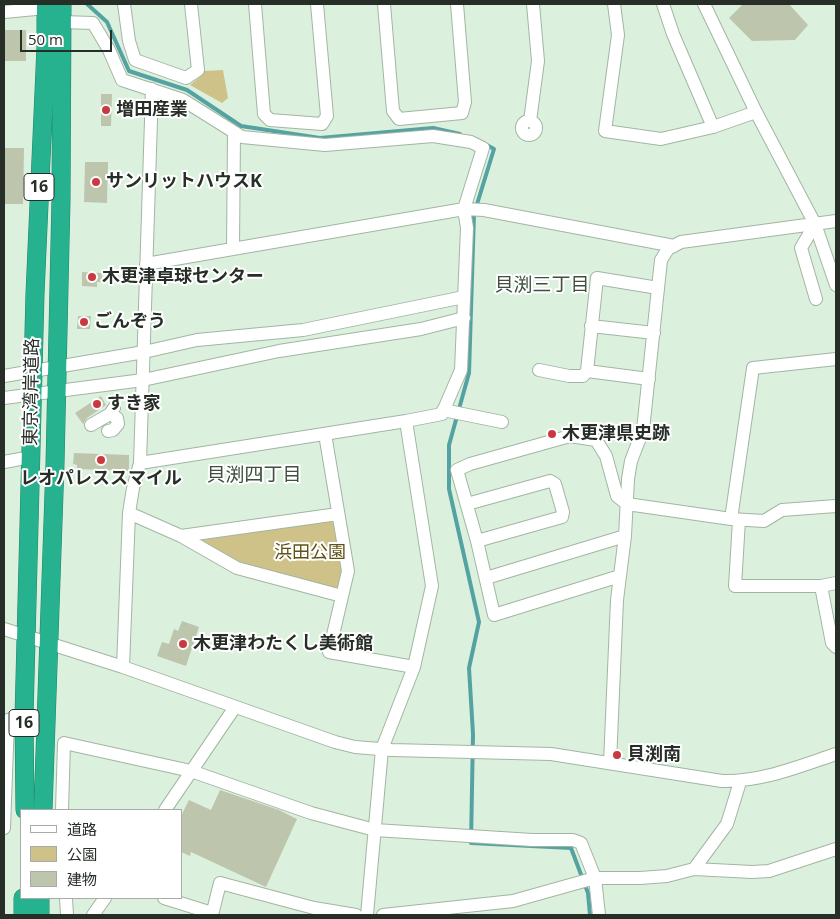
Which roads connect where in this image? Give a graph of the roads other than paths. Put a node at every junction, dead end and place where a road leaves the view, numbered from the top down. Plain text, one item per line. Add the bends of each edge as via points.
1 (124, 4) edge
2 (191, 4) edge
3 (255, 4) edge
4 (317, 4) edge
5 (384, 4) edge
6 (457, 4) edge
7 (533, 4) edge
8 (614, 4) edge
9 (663, 4) edge
10 (704, 4) edge
11 (51, 5) edge
12 (4, 12) edge
13 (62, 22) junction
14 (152, 89) junction
15 (756, 112) junction
16 (530, 122) dead end
17 (714, 127) junction
18 (234, 132) junction
19 (464, 209) junction
20 (836, 221) edge
21 (815, 224) junction
22 (674, 246) junction
23 (233, 248) junction
24 (146, 264) junction
25 (836, 285) edge
26 (658, 288) junction
27 (464, 297) junction
28 (816, 299) dead end
29 (464, 318) junction
30 (591, 326) junction
31 (654, 333) junction
32 (144, 352) junction
33 (836, 359) edge
34 (56, 366) junction
35 (538, 370) dead end
36 (33, 371) junction
37 (587, 371) junction
38 (4, 376) edge
39 (649, 379) junction
40 (143, 380) junction
41 (56, 391) junction
42 (32, 394) junction
43 (4, 398) edge
44 (443, 410) junction
45 (406, 422) junction
46 (502, 422) dead end
47 (91, 425) dead end
48 (108, 431) dead end
49 (325, 434) junction
50 (31, 457) junction
51 (4, 462) edge
52 (140, 463) junction
53 (467, 504) junction
54 (626, 504) junction
55 (836, 506) edge
56 (129, 513) junction
57 (338, 514) junction
58 (735, 519) junction
59 (181, 536) junction
60 (625, 536) junction
61 (477, 541) junction
62 (620, 576) junction
63 (486, 578) junction
64 (836, 583) edge
65 (821, 586) junction
66 (342, 596) junction
67 (4, 629) edge
68 (26, 636) junction
69 (49, 643) junction
70 (836, 647) edge
71 (123, 667) junction
72 (414, 667) junction
73 (235, 707) junction
74 (24, 717) junction
75 (382, 749) junction
76 (836, 754) edge
77 (610, 763) junction
78 (192, 771) junction
79 (5, 776) edge
80 (740, 782) junction
81 (25, 809) edge
82 (43, 809) edge
83 (62, 809) edge
84 (166, 809) edge
85 (4, 828) edge
86 (374, 830) junction
87 (836, 849) edge
88 (694, 869) junction
89 (595, 878) junction
90 (23, 899) edge
91 (40, 899) edge
92 (66, 899) edge
93 (104, 899) edge
94 (167, 899) edge
95 (212, 914) edge
96 (23, 915) edge
97 (40, 915) edge
98 (67, 915) edge
99 (93, 915) edge
100 (356, 915) edge
101 (367, 915) edge
102 (383, 915) edge
103 (599, 915) edge

1 - 2 street via 135,60 186,78 198,70
3 - 4 street via 264,114 270,120 322,124 327,116
5 - 6 street via 393,110 399,119 462,113 465,102
7 - 16 street via 538,61
8 - 17 street via 618,35 605,131 661,139
9 - 17 street
10 - 15 street
11 - 12 street
11 - 13 highway, 東京湾岸道路 / 16
11 - 36 highway, 東京湾岸道路 / 16
13 - 14 street via 93,23 110,50 122,80
13 - 34 highway, 東京湾岸道路 / 16
14 - 18 street via 183,100
14 - 24 street
15 - 17 street
15 - 21 street
18 - 19 street via 242,137 324,145 433,136 471,142 483,148
18 - 23 street
19 - 22 street
19 - 23 street
19 - 27 street via 467,228
20 - 21 street
21 - 22 street via 681,242
21 - 25 street
21 - 28 street via 801,248
22 - 26 street via 661,260
23 - 24 street
24 - 32 street
26 - 30 street via 597,278
26 - 31 street
27 - 29 street
27 - 32 street via 303,330 197,340
29 - 40 street via 420,329 279,350
29 - 44 street via 461,370
30 - 31 street
30 - 37 street
31 - 39 street
32 - 34 street
32 - 40 street
33 - 58 street via 753,368
34 - 36 street
34 - 41 highway, 東京湾岸道路 / 16
35 - 37 street via 569,376 583,376
36 - 38 street
36 - 42 highway, 東京湾岸道路 / 16
37 - 39 street
39 - 54 street via 643,430 631,461
40 - 41 street
40 - 52 street
41 - 42 street
41 - 69 highway, 東京湾岸道路 / 16
42 - 43 street
42 - 50 highway, 東京湾岸道路 / 16
44 - 45 street via 442,414
44 - 46 street
45 - 49 street
45 - 72 street via 432,586
47 - 48 street via 112,411 118,424
49 - 52 street
49 - 57 street
50 - 51 street
50 - 68 highway, 東京湾岸道路 / 16
52 - 56 street
53 - 54 street via 457,470 570,436 596,440 606,456 617,496
53 - 61 street
53 - 61 street via 550,481 555,484 563,512 562,517
54 - 58 street
54 - 60 street
55 - 58 street via 782,510 764,522
56 - 59 street
56 - 71 street
57 - 59 street
57 - 66 street via 348,571
58 - 65 street via 735,586
59 - 66 street via 237,568
60 - 62 street
60 - 63 street
61 - 63 street
62 - 63 street via 494,615
62 - 77 street
64 - 65 street
65 - 70 street via 832,642
66 - 72 street via 329,652
67 - 68 street
68 - 69 street
68 - 74 highway, 東京湾岸道路 / 16
69 - 71 street
69 - 82 highway, 東京湾岸道路 / 16
71 - 73 street
72 - 75 street
73 - 75 street via 334,742
73 - 78 street
74 - 79 street via 8,720
74 - 81 highway, 東京湾岸道路 / 16
75 - 77 street via 551,754
75 - 86 street
76 - 80 street
77 - 80 street
78 - 83 street via 64,743
78 - 84 street
78 - 86 street via 311,813
79 - 85 street
80 - 88 street via 726,824
86 - 89 street via 573,840 581,843
86 - 101 street
87 - 88 street via 769,871
88 - 89 street via 666,876
89 - 102 street via 513,900
89 - 103 street
90 - 96 highway
91 - 97 highway
92 - 98 street
93 - 99 street
94 - 95 street
95 - 100 street via 220,883 314,908

